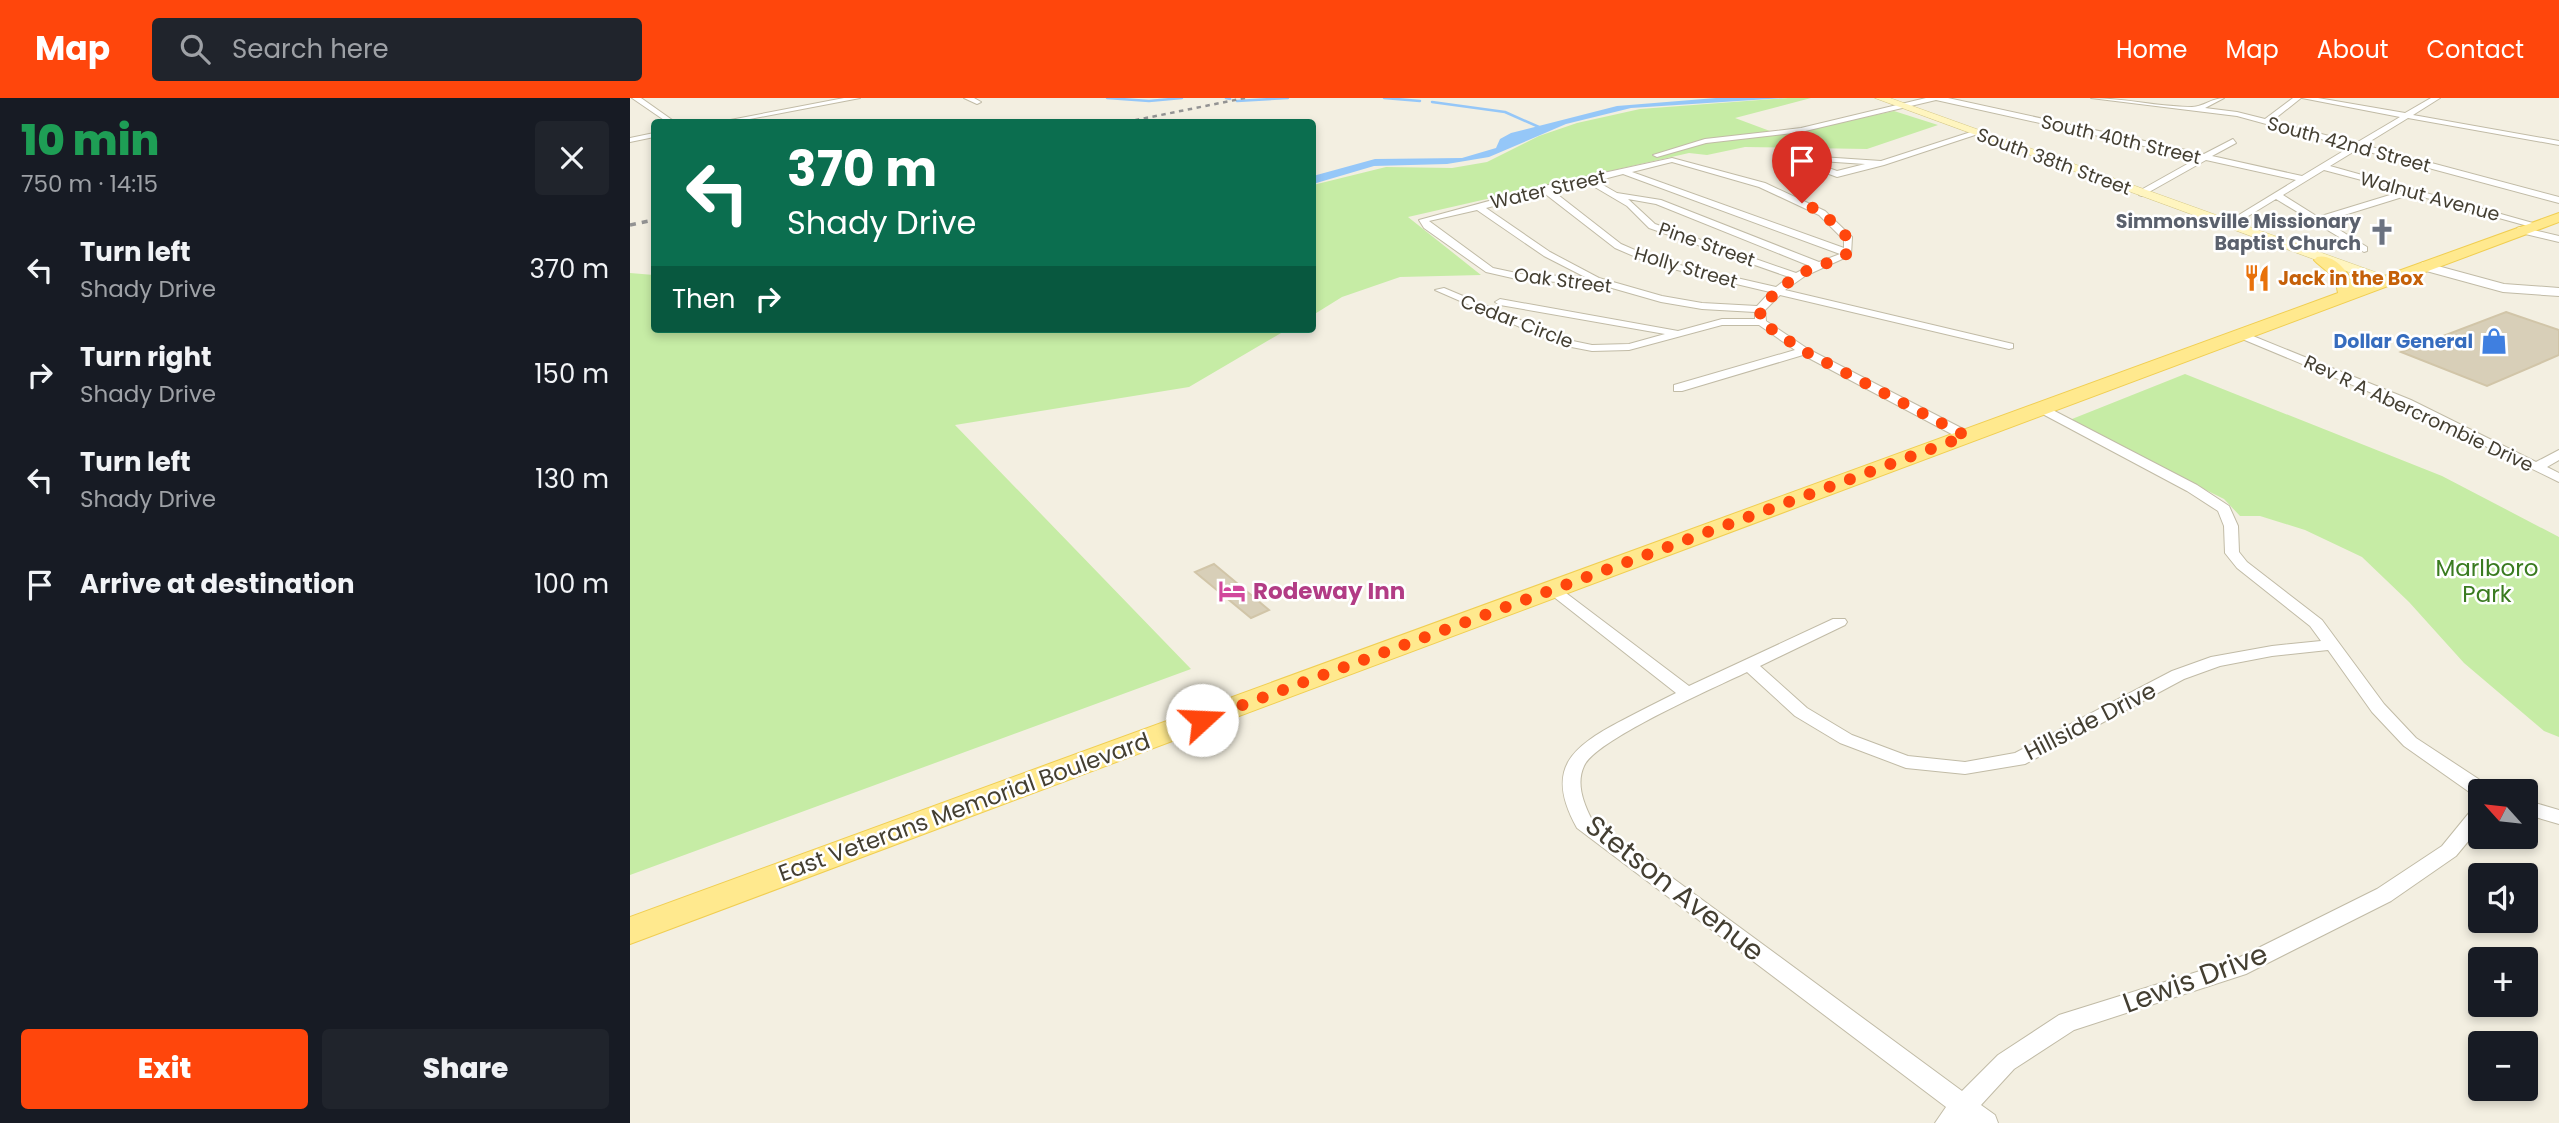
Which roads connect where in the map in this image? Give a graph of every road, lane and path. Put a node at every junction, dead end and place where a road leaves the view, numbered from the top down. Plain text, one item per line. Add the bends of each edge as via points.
1 (636, 98) edge
2 (856, 98) edge
3 (968, 98) edge
4 (1880, 98) edge
5 (1937, 98) edge
6 (2095, 98) edge
7 (2220, 98) edge
8 (2297, 98) edge
9 (2306, 98) edge
10 (2436, 98) edge
11 (977, 102) dead end
12 (1902, 106) junction
13 (2197, 109) junction
14 (2407, 117) junction
15 (667, 119) edge
16 (740, 119) edge
17 (2267, 121) junction
18 (1977, 133) junction
19 (651, 136) edge
20 (630, 140) edge
21 (2233, 141) dead end
22 (2559, 143) edge
23 (2358, 147) junction
24 (1656, 155) dead end
25 (2204, 157) junction
26 (1881, 163) junction
27 (2324, 167) junction
28 (1624, 172) junction
29 (2304, 179) junction
30 (1589, 180) junction
31 (1545, 189) junction
32 (2413, 191) junction
33 (2142, 192) junction
34 (1614, 194) junction
35 (2278, 196) junction
36 (2559, 200) edge
37 (1477, 206) junction
38 (2559, 217) edge
39 (1424, 220) joint
40 (2318, 220) junction
41 (2229, 224) junction
42 (2528, 227) junction
43 (2559, 239) edge
44 (2364, 249) dead end
45 (1848, 253) junction
46 (2322, 260) junction
47 (1819, 266) junction
48 (2403, 273) junction
49 (1796, 276) junction
50 (1600, 281) junction
51 (1440, 290) dead end
52 (1775, 292) junction
53 (2559, 292) edge
54 (2347, 294) junction
55 (1500, 302) dead end
56 (1537, 309) junction
57 (1760, 309) junction
58 (1502, 317) junction
59 (1761, 322) junction
60 (1679, 333) junction
61 (2239, 334) junction
62 (2008, 346) dead end
63 (1804, 351) junction
64 (1678, 388) dead end
65 (2041, 408) junction
66 (1966, 436) junction
67 (2559, 454) edge
68 (2536, 467) junction
69 (2559, 478) edge
70 (1553, 590) junction
71 (1839, 622) dead end
72 (2331, 645) junction
73 (1748, 664) junction
74 (1687, 693) junction
75 (2468, 781) edge
76 (2538, 811) edge
77 (2559, 817) edge
78 (2468, 828) edge
79 (630, 931) edge
80 (1962, 1105) junction
81 (1947, 1123) edge
82 (1986, 1123) edge

1 - 15 street
2 - 16 street
3 - 11 street
4 - 12 main road, South 38th Street
5 - 12 street
5 - 25 street, South 40th Street
6 - 13 street, South 42nd Street
7 - 13 street
8 - 17 street
9 - 14 street
10 - 14 street
12 - 18 main road, South 38th Street
12 - 24 street via 1792,132 1705,141
13 - 17 street, South 42nd Street
14 - 22 street
14 - 23 street
17 - 23 street, South 42nd Street
18 - 26 street
18 - 33 main road, South 38th Street
19 - 20 street
21 - 25 street
23 - 27 street
23 - 36 street, South 42nd Street
25 - 29 street, South 40th Street
25 - 33 street
26 - 26 street via 1837,174 1796,160 1806,158
27 - 29 street
27 - 32 street, Walnut Avenue
28 - 30 street, Water Street
28 - 45 street
28 - 45 street, Water Street via 1672,160 1762,185 1822,212 1849,239
29 - 35 street
30 - 31 street, Water Street
30 - 34 street, Pine Street
31 - 37 street, Water Street
31 - 52 street, Holly Street via 1584,222 1630,251 1655,262
32 - 40 street
32 - 42 street, Walnut Avenue
33 - 41 main road, South 38th Street
34 - 47 street via 1658,202
34 - 49 street, Pine Street via 1652,226
35 - 40 street
35 - 41 street
37 - 39 street, Water Street
37 - 50 street via 1547,254
38 - 42 main road, East Veterans Memorial Boulevard
39 - 50 street, Oak Street via 1490,270 1521,278
40 - 44 street
41 - 46 main road, South 38th Street
41 - 48 main road, South 38th Street
42 - 43 street, Walnut Avenue
42 - 48 main road, East Veterans Memorial Boulevard
45 - 47 street
46 - 48 main road, South 38th Street
46 - 54 main road via 2343,275
47 - 49 street
48 - 53 street
48 - 54 main road, East Veterans Memorial Boulevard
49 - 52 street
50 - 57 street, Oak Street via 1661,299
51 - 58 street, Cedar Circle
52 - 57 street
52 - 62 street, Holly Street
54 - 61 main road, East Veterans Memorial Boulevard
55 - 56 street
56 - 58 street
56 - 60 street
57 - 59 street
58 - 60 street, Cedar Circle via 1565,343 1592,348 1629,347
59 - 60 street, Cedar Circle via 1723,322
59 - 63 street
61 - 65 main road, East Veterans Memorial Boulevard
61 - 68 street, Rev R A Abercrombie Drive via 2407,403
63 - 64 street
63 - 66 street
65 - 66 main road, East Veterans Memorial Boulevard
65 - 72 street via 2224,509 2231,526 2232,553 2316,623
66 - 70 main road, East Veterans Memorial Boulevard
67 - 68 street
68 - 69 street, Rev R A Abercrombie Drive
70 - 74 street
70 - 79 main road, East Veterans Memorial Boulevard
71 - 73 street, Stetson Avenue
72 - 73 street, Hillside Drive via 2217,661 2178,676 2019,759 1965,768 1906,762 1846,739 1801,712
72 - 75 street via 2410,742
73 - 74 street, Stetson Avenue
74 - 80 street, Stetson Avenue via 1596,743 1579,758 1571,779 1572,801 1584,823
76 - 77 street
78 - 80 street, Lewis Drive via 2449,851 2384,895 2238,968 2067,1022 2006,1062
80 - 81 street, Lewis Drive
80 - 82 street, Stetson Avenue

